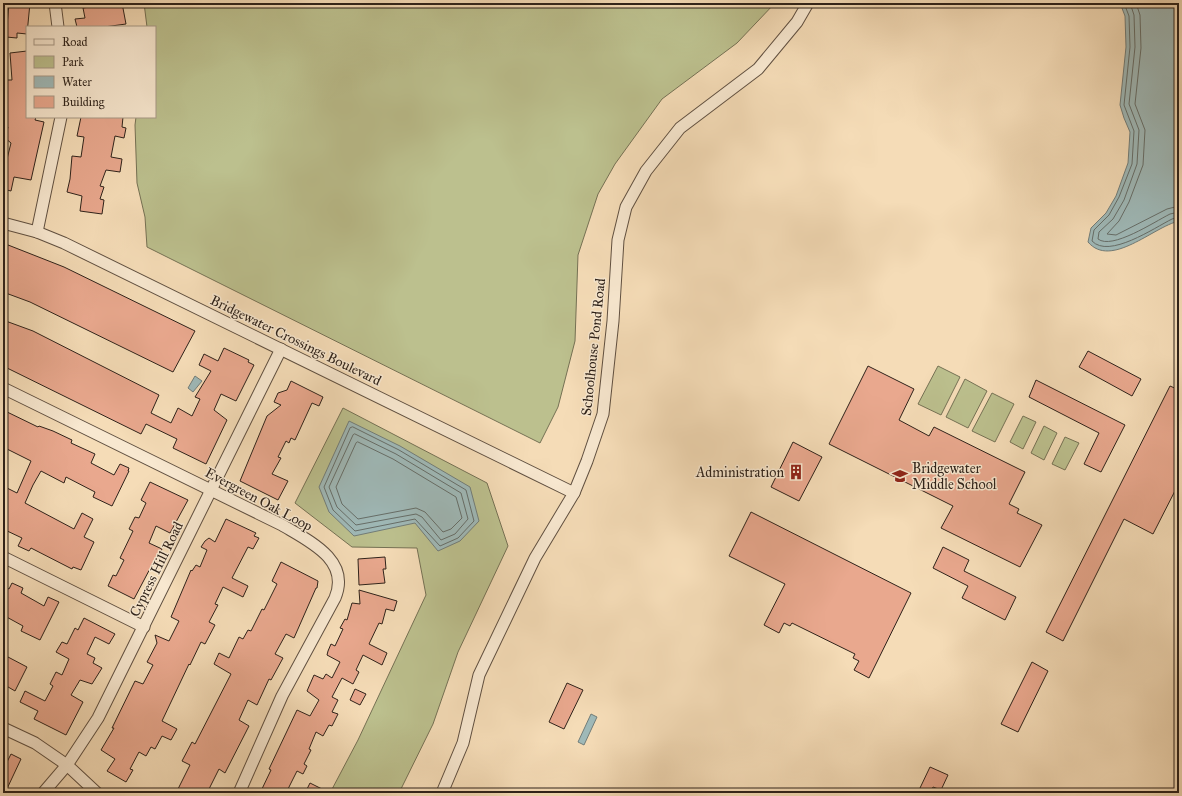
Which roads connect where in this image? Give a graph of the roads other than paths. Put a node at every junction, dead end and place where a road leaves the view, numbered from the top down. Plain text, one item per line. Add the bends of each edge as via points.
1 (55, 3) edge
2 (808, 3) edge
3 (58, 26) edge
4 (60, 118) edge
5 (3, 223) edge
6 (37, 232) junction
7 (281, 349) junction
8 (3, 388) edge
9 (211, 490) junction
10 (574, 493) junction
11 (3, 557) edge
12 (144, 626) junction
13 (3, 728) edge
14 (67, 765) junction
15 (43, 793) edge
16 (97, 793) edge
17 (239, 793) edge
18 (442, 793) edge

1 - 3 street
2 - 10 street, Schoolhouse Pond Road via 797,22 758,69 680,128 646,171 626,207 618,240 603,414
4 - 6 street
5 - 6 street, Bridgewater Crossings Boulevard
6 - 7 street, Bridgewater Crossings Boulevard
7 - 9 street, Cypress Hill Road
7 - 10 street, Bridgewater Crossings Boulevard
8 - 9 street, Evergreen Oak Loop
9 - 12 street, Cypress Hill Road
9 - 17 street, Evergreen Oak Loop via 304,538 330,558 339,576 339,588 335,598 282,696
10 - 18 street, Schoolhouse Pond Road via 535,558 490,649 475,690 463,743
11 - 12 street
12 - 14 street, Cypress Hill Road via 98,718
13 - 14 street via 36,743
14 - 15 street, Cypress Hill Road
14 - 16 street

